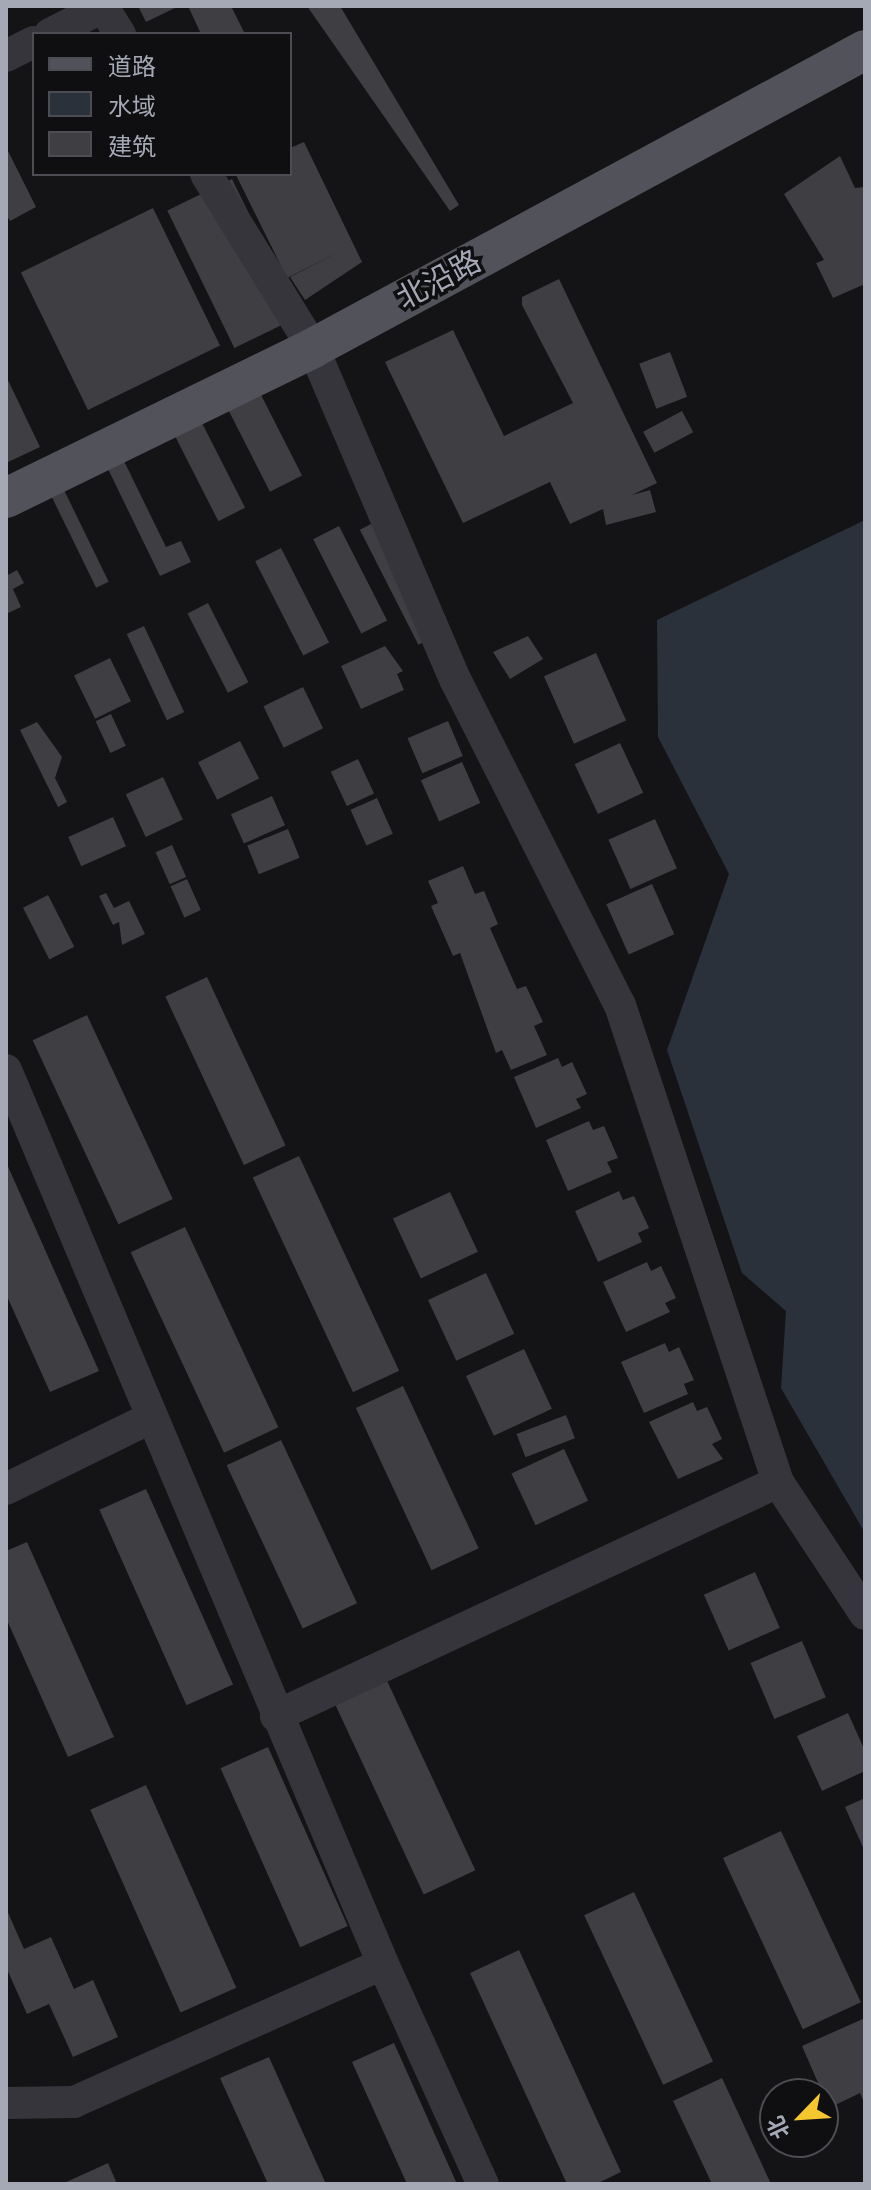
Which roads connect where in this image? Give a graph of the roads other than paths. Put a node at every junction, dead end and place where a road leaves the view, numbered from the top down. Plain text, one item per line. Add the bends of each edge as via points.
1 (54, 32) edge
2 (119, 32) edge
3 (32, 43) edge
4 (865, 50) edge
5 (6, 56) edge
6 (207, 176) edge
7 (313, 348) junction
8 (6, 498) edge
9 (6, 1070) edge
10 (148, 1419) junction
11 (778, 1482) junction
12 (6, 1489) edge
13 (865, 1614) edge
14 (276, 1716) junction
15 (383, 1964) junction
16 (6, 2103) edge
17 (483, 2184) edge

1 - 2 street via 103,7
3 - 5 street
4 - 7 main road, 北沿路
6 - 7 street
7 - 8 main road, 北沿路
7 - 11 street via 455,679 620,1005
9 - 10 street
10 - 12 street
10 - 14 street
11 - 13 street
11 - 14 street
14 - 15 street
15 - 16 street via 74,2102
15 - 17 street

